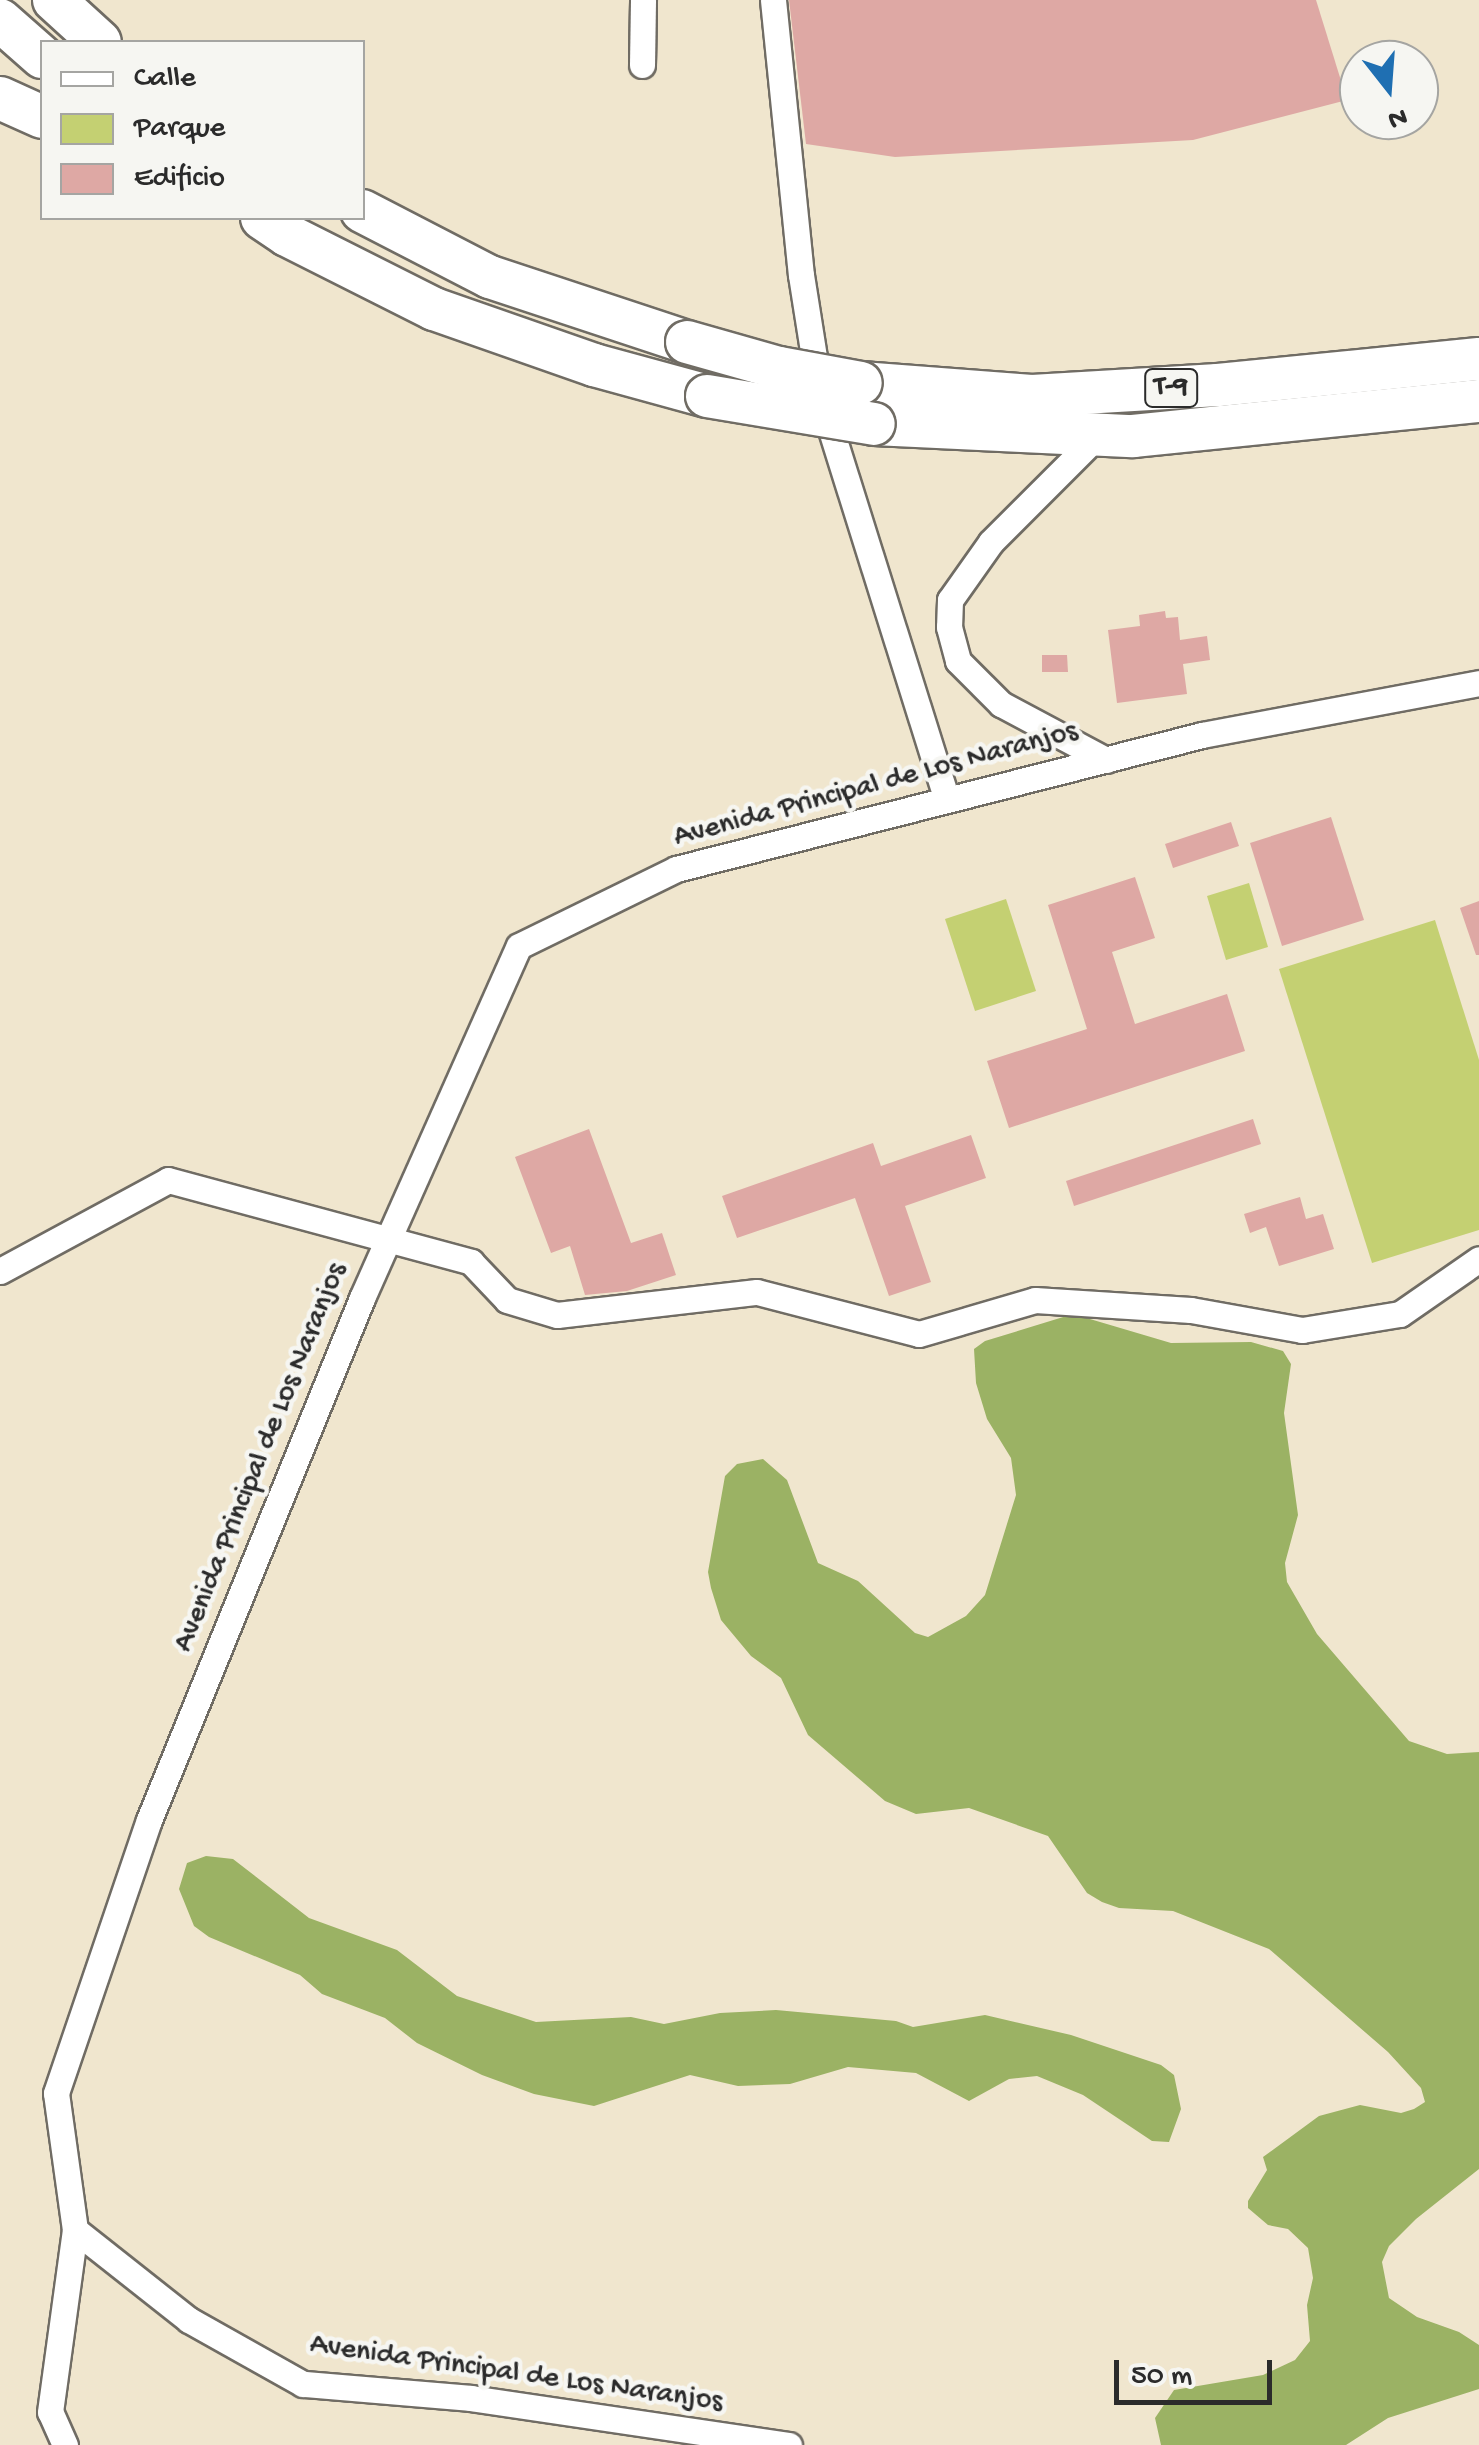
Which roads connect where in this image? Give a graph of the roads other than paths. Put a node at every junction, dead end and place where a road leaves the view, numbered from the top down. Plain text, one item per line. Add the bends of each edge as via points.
1 (54, 0) edge
2 (643, 0) edge
3 (773, 0) edge
4 (0, 20) edge
5 (98, 40) edge
6 (40, 55) edge
7 (642, 65) dead end
8 (0, 98) edge
9 (40, 116) edge
10 (365, 213) edge
11 (266, 223) edge
12 (1479, 358) edge
13 (1479, 402) edge
14 (1099, 434) junction
15 (1479, 683) edge
16 (1106, 760) junction
17 (947, 800) junction
18 (388, 1238) junction
19 (1479, 1259) edge
20 (0, 1271) edge
21 (75, 2230) junction
22 (65, 2445) edge
23 (789, 2445) edge

1 - 5 highway
2 - 7 street
3 - 17 street via 820,395
4 - 6 highway
8 - 9 highway
10 - 12 highway, T-9, bridge via 490,276 687,342 862,382 1032,396
11 - 14 highway, T-9, bridge via 434,310 707,396 874,424
13 - 14 highway, T-9
14 - 16 street via 991,542 950,600 949,627 958,662 1001,704
15 - 16 street, Avenida Principal de Los Naranjos via 1202,735
16 - 17 street, Avenida Principal de Los Naranjos
17 - 18 street, Avenida Principal de Los Naranjos via 676,869 519,946
18 - 19 street via 471,1262 507,1300 557,1316 757,1292 919,1334 1035,1300 1191,1310 1302,1330 1400,1314
18 - 20 street via 168,1180
18 - 21 street, Avenida Principal de Los Naranjos via 148,1820 56,2093
21 - 22 street via 50,2412
21 - 23 street, Avenida Principal de Los Naranjos via 189,2320 303,2384 471,2398

